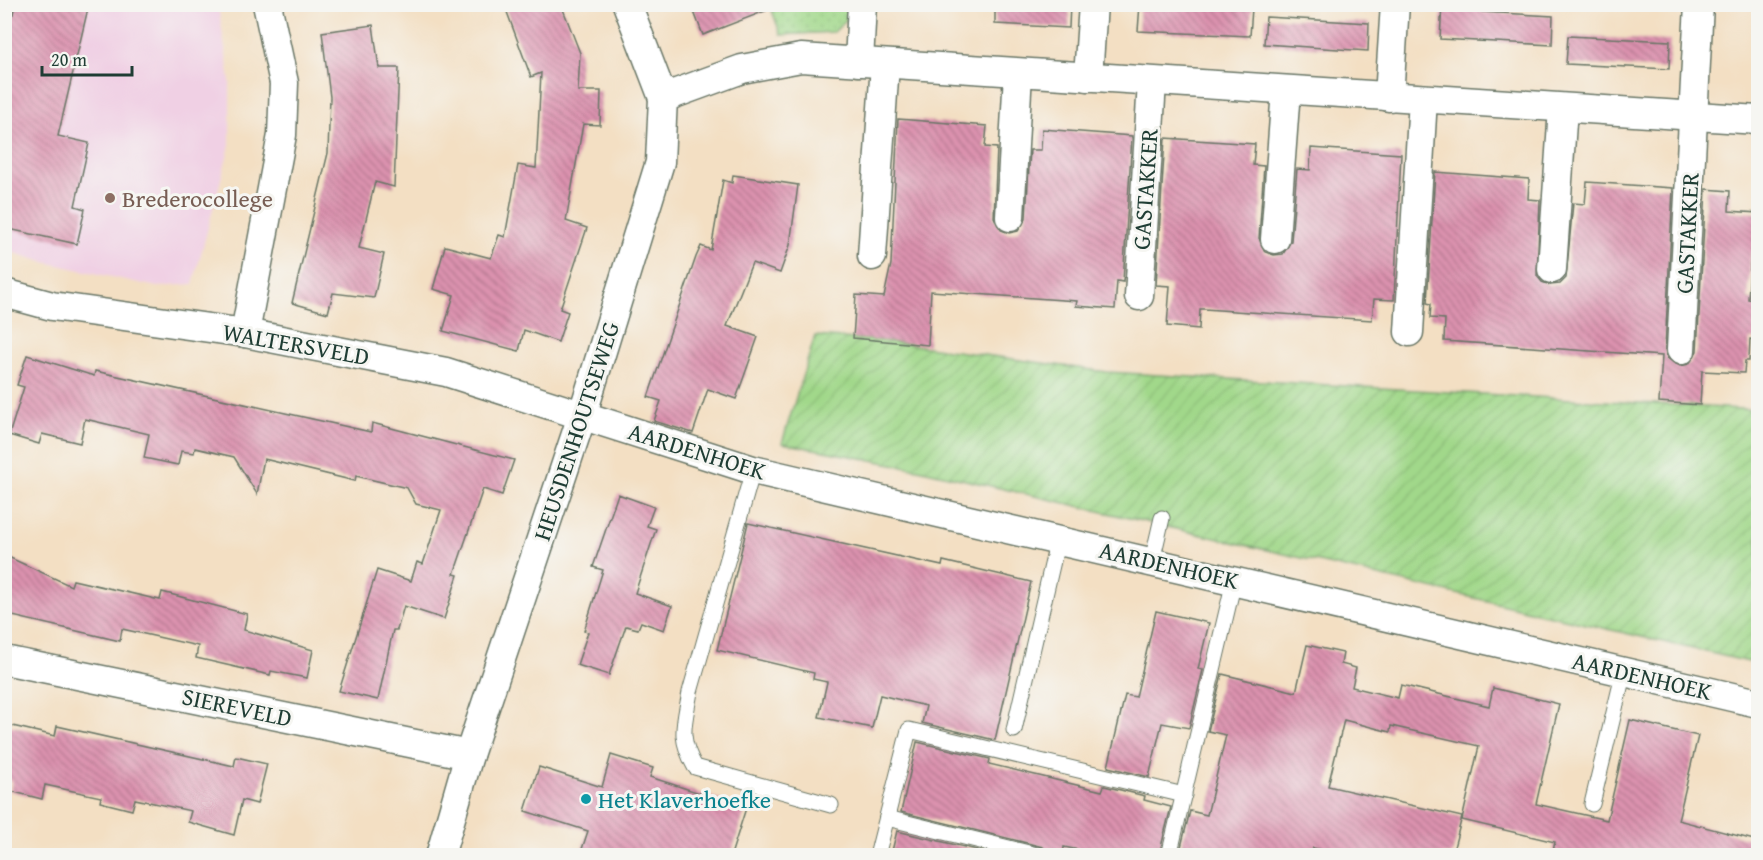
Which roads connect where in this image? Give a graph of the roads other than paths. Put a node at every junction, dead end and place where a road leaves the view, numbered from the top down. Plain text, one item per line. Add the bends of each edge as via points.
1 (267, 4) edge
2 (627, 4) edge
3 (862, 4) edge
4 (1093, 4) edge
5 (1395, 4) edge
6 (1699, 6) edge
7 (872, 63) junction
8 (1018, 72) junction
9 (1088, 77) junction
10 (1152, 82) junction
11 (1286, 90) junction
12 (1389, 97) junction
13 (663, 98) junction
14 (1423, 99) junction
15 (1563, 108) junction
16 (1693, 116) junction
17 (1758, 120) edge
18 (1010, 217) dead end
19 (1275, 239) dead end
20 (872, 256) dead end
21 (1552, 269) dead end
22 (4, 293) edge
23 (1138, 296) dead end
24 (1408, 332) dead end
25 (245, 333) junction
26 (1681, 350) dead end
27 (582, 416) junction
28 (753, 470) junction
29 (1162, 518) dead end
30 (1058, 539) junction
31 (1152, 561) junction
32 (1234, 581) junction
33 (4, 660) edge
34 (1624, 671) junction
35 (1758, 703) edge
36 (1014, 730) dead end
37 (469, 755) junction
38 (1184, 795) junction
39 (1592, 804) dead end
40 (831, 805) dead end
41 (886, 818) junction
42 (440, 855) edge
43 (877, 855) edge
44 (1041, 855) edge
45 (1169, 855) edge

1 - 25 street via 284,83 282,135
2 - 13 street, HEUSDENHOUTSEWEG
3 - 7 street
4 - 9 street
5 - 12 street
6 - 16 street, GASTAKKER
7 - 8 street
7 - 13 street via 801,58 742,69
7 - 20 street
8 - 9 street
8 - 18 street
9 - 10 street
10 - 11 street
10 - 23 street, GASTAKKER
11 - 12 street
11 - 19 street
12 - 14 street
13 - 27 street, HEUSDENHOUTSEWEG via 660,162
14 - 15 street
14 - 24 street
15 - 16 street
15 - 21 street
16 - 17 street
16 - 26 street, GASTAKKER
22 - 25 street, WALTERSVELD via 52,306
25 - 27 street, WALTERSVELD via 446,372
27 - 28 street, AARDENHOEK
27 - 37 street, HEUSDENHOUTSEWEG
28 - 30 street, AARDENHOEK
28 - 40 lane via 690,692 684,747 696,767
29 - 31 lane
30 - 31 street, AARDENHOEK
30 - 36 lane
31 - 32 street, AARDENHOEK
32 - 34 street, AARDENHOEK
32 - 38 lane
33 - 37 street, SIEREVELD
34 - 35 street, AARDENHOEK
34 - 39 lane
37 - 42 street, HEUSDENHOUTSEWEG
38 - 41 lane via 909,730
38 - 45 lane
41 - 43 lane
41 - 44 lane

